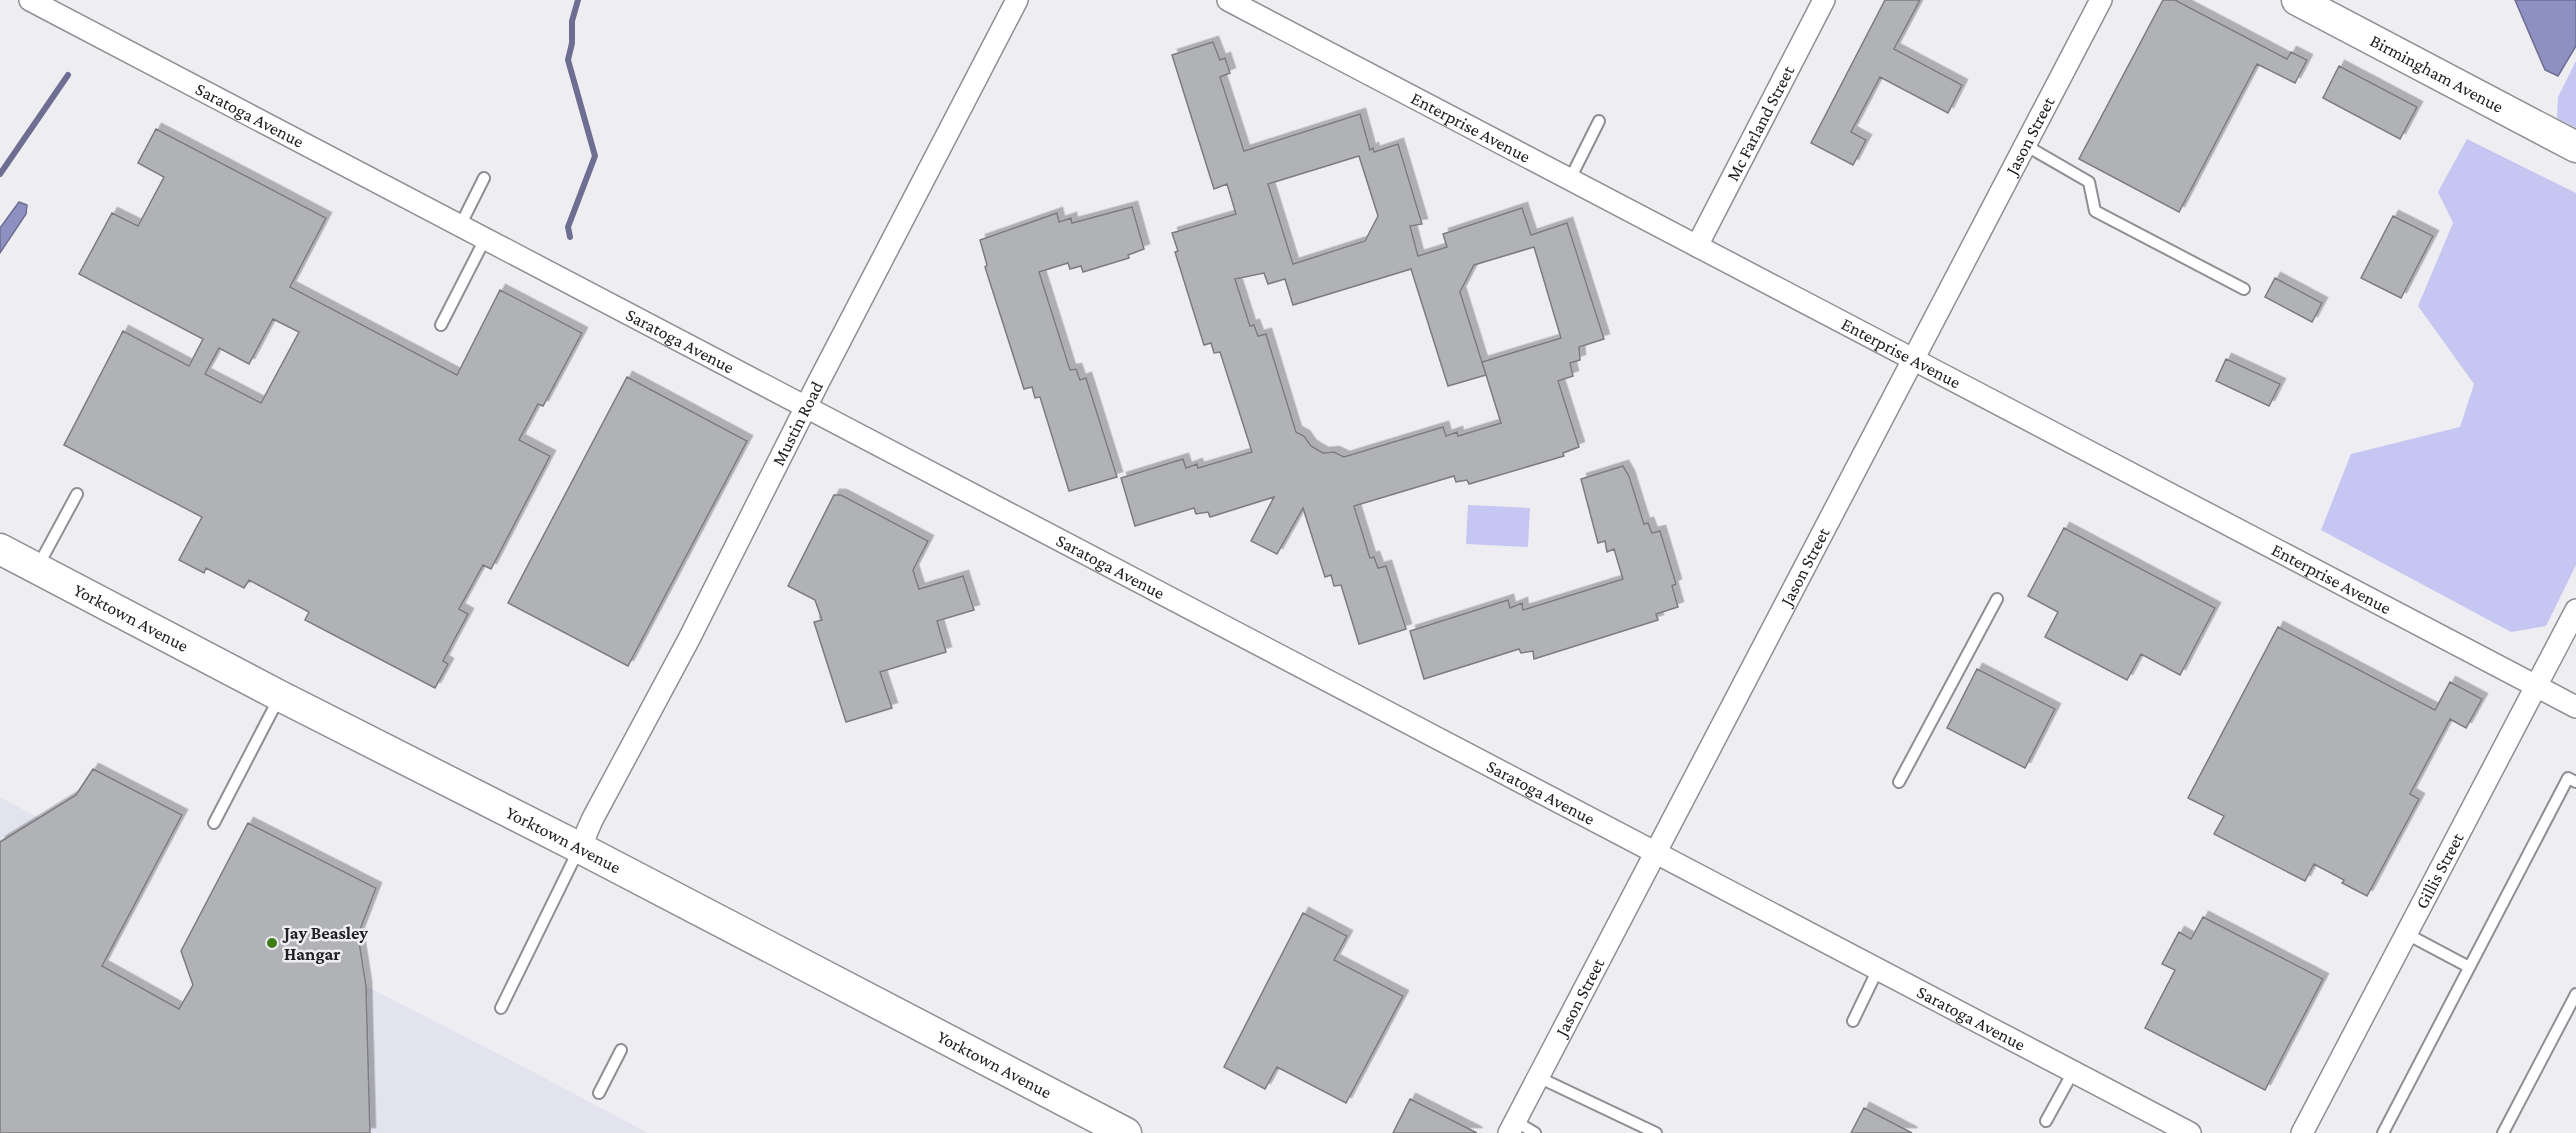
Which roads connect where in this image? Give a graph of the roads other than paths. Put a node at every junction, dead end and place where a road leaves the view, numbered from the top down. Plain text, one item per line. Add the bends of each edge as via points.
1 (30, 0) edge
2 (1017, 0) edge
3 (1227, 0) edge
4 (1824, 0) edge
5 (2101, 0) edge
6 (2297, 0) edge
7 (1599, 121) dead end
8 (2025, 145) junction
9 (2576, 147) edge
10 (484, 178) dead end
11 (1570, 179) junction
12 (460, 226) junction
13 (485, 239) junction
14 (1697, 246) junction
15 (2244, 289) dead end
16 (441, 325) dead end
17 (1913, 359) junction
18 (805, 407) junction
19 (77, 494) dead end
20 (0, 549) edge
21 (37, 568) junction
22 (1997, 599) dead end
23 (2576, 610) edge
24 (2536, 686) junction
25 (280, 696) junction
26 (2576, 707) edge
27 (1899, 782) dead end
28 (2576, 782) edge
29 (214, 823) dead end
30 (580, 848) junction
31 (1655, 853) junction
32 (2405, 933) junction
33 (2469, 967) junction
34 (1878, 969) junction
35 (2576, 994) edge
36 (501, 1008) dead end
37 (1853, 1021) dead end
38 (621, 1050) dead end
39 (2073, 1072) junction
40 (1538, 1077) junction
41 (599, 1094) dead end
42 (2046, 1121) dead end
43 (1512, 1127) edge
44 (1126, 1133) edge
45 (1535, 1133) edge
46 (1656, 1133) edge
47 (2190, 1133) edge
48 (2302, 1133) edge
49 (2383, 1133) edge
50 (2503, 1133) edge

1 - 12 street, Saratoga Avenue
2 - 18 street, Mustin Road
3 - 11 street, Enterprise Avenue
4 - 14 street, Mc Farland Street
5 - 8 street, Jason Street
6 - 9 main road, Birmingham Avenue
7 - 11 lane
8 - 15 lane via 2089,182 2096,211
8 - 17 street, Jason Street
10 - 12 lane
11 - 14 street, Enterprise Avenue
12 - 13 street, Saratoga Avenue
13 - 16 lane
13 - 18 street, Saratoga Avenue
14 - 17 street, Enterprise Avenue
17 - 24 street, Enterprise Avenue
17 - 31 street, Jason Street
18 - 30 street, Mustin Road
18 - 31 street, Saratoga Avenue
19 - 21 lane
20 - 21 main road, Yorktown Avenue
21 - 25 main road, Yorktown Avenue
22 - 27 lane
23 - 24 street, Gillis Street
24 - 26 street, Enterprise Avenue
24 - 32 street, Gillis Street
25 - 29 lane
25 - 30 main road, Yorktown Avenue
28 - 33 lane via 2568,778
30 - 36 lane
30 - 44 main road, Yorktown Avenue
31 - 34 street, Saratoga Avenue
31 - 40 street, Jason Street
32 - 33 lane
32 - 48 street, Gillis Street
33 - 49 lane
34 - 37 lane
34 - 39 street, Saratoga Avenue
35 - 50 lane
38 - 41 lane
39 - 42 lane
39 - 47 street, Saratoga Avenue
40 - 43 street, Jason Street
40 - 46 lane
43 - 45 lane

